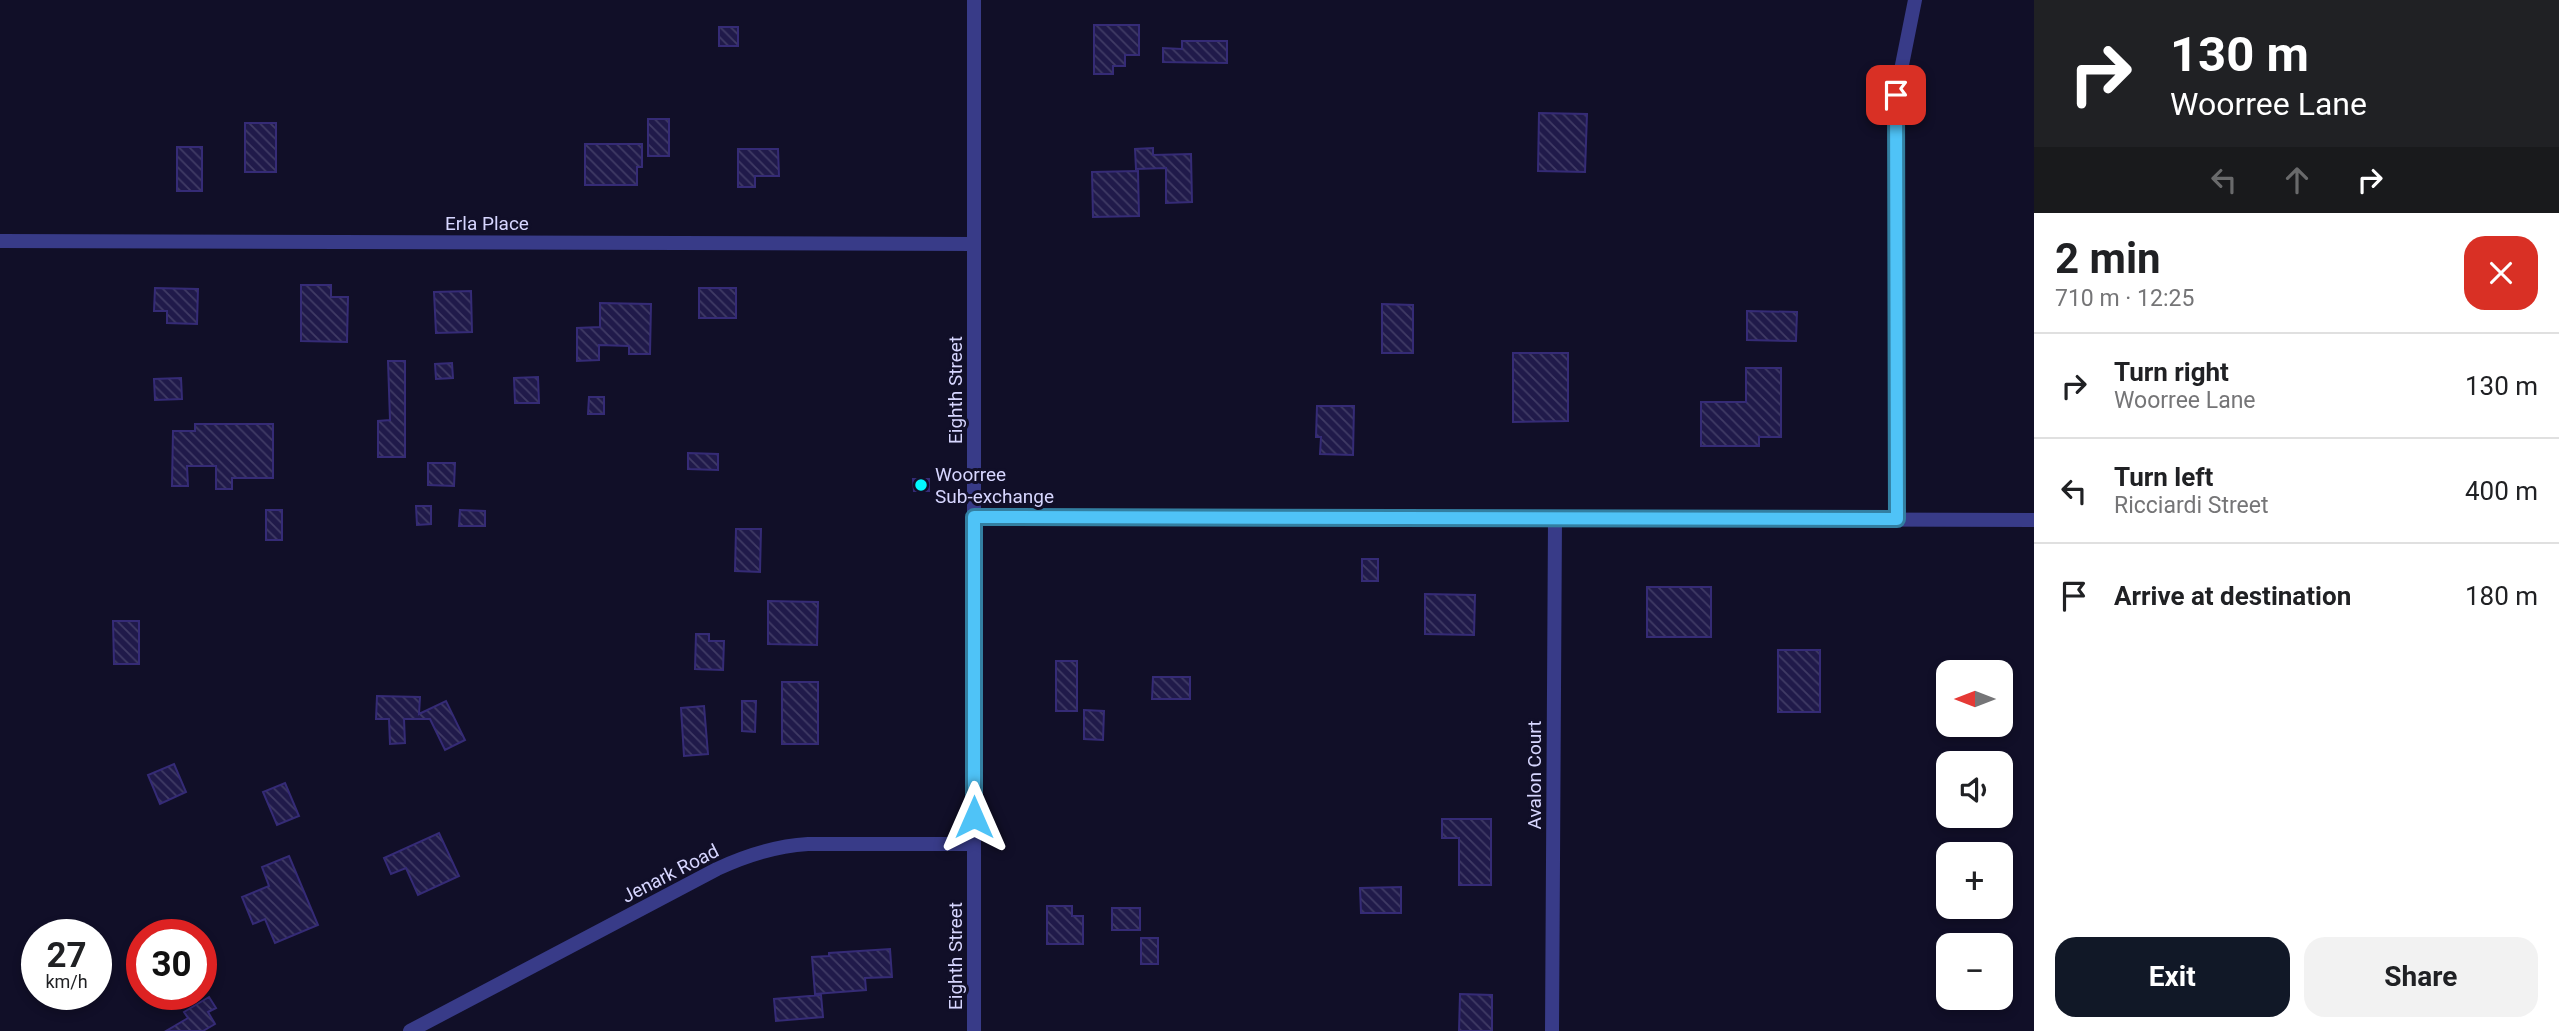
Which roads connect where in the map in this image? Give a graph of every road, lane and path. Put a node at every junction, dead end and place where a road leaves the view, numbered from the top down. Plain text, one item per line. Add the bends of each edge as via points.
1 (974, 0) edge
2 (1915, 0) edge
3 (0, 241) edge
4 (974, 244) junction
5 (974, 517) junction
6 (1555, 519) junction
7 (1897, 519) junction
8 (2034, 520) edge
9 (974, 844) junction
10 (410, 1031) edge
11 (974, 1031) edge
12 (1552, 1031) edge

1 - 4 street, Eighth Street
2 - 7 street via 1896,95
3 - 4 street, Erla Place
4 - 5 street, Eighth Street
5 - 6 street
5 - 9 street, Eighth Street
6 - 7 street
6 - 12 street, Avalon Court
7 - 8 street
9 - 10 street, Jenark Road via 808,844 761,851 718,869
9 - 11 street, Eighth Street

